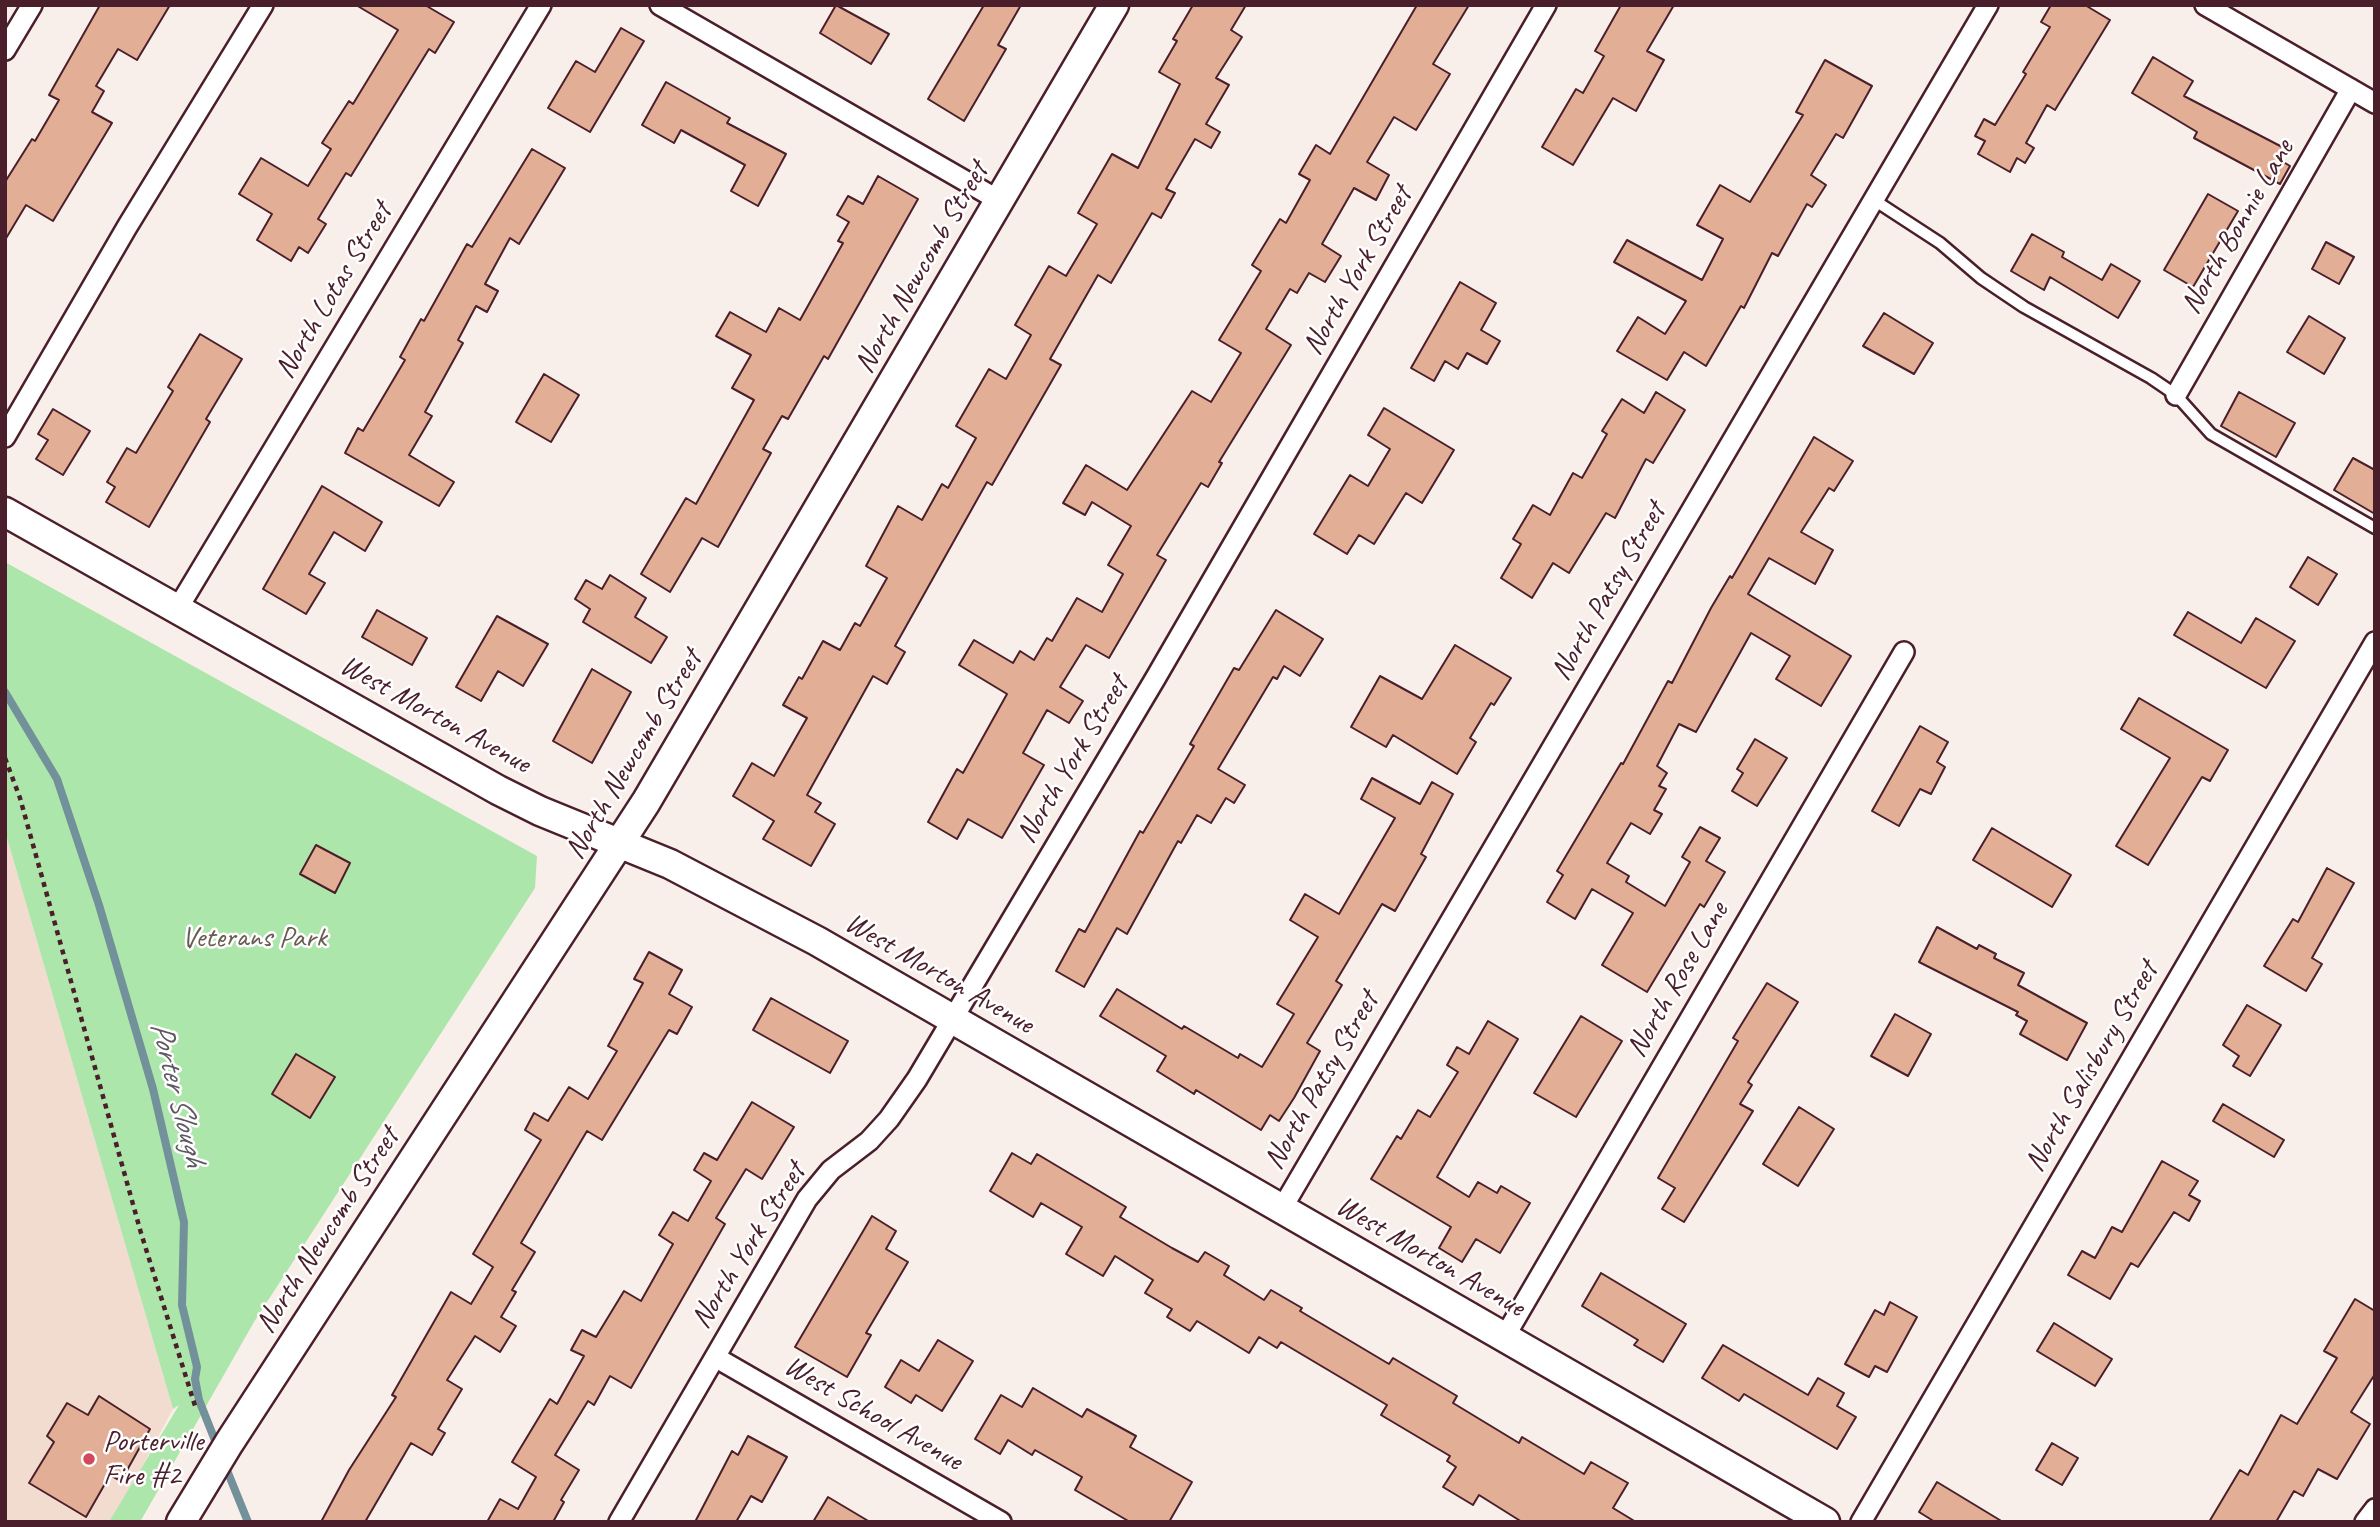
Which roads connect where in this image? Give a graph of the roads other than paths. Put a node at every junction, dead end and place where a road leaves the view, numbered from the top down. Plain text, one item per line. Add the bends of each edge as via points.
1 (32, 5) edge
2 (263, 5) edge
3 (541, 5) edge
4 (660, 5) edge
5 (1114, 5) edge
6 (1546, 5) edge
7 (1988, 5) edge
8 (2205, 5) edge
9 (5, 50) edge
10 (2351, 89) junction
11 (2375, 103) edge
12 (1874, 200) junction
13 (1000, 201) junction
14 (2176, 395) junction
15 (5, 437) edge
16 (5, 512) edge
17 (2375, 528) edge
18 (178, 608) junction
19 (2375, 642) edge
20 (1904, 652) dead end
21 (621, 842) junction
22 (953, 1020) junction
23 (1281, 1210) junction
24 (1504, 1338) junction
25 (715, 1357) junction
26 (2375, 1509) edge
27 (181, 1522) edge
28 (619, 1522) edge
29 (1001, 1522) edge
30 (1825, 1522) edge
31 (1861, 1522) edge
32 (2365, 1522) edge

1 - 9 street
2 - 15 street
3 - 18 street, North Lotas Street
4 - 13 street
5 - 13 main road, North Newcomb Street
6 - 22 street, North York Street
7 - 12 street, North Patsy Street
8 - 10 street
10 - 11 street
10 - 14 street, North Bonnie Lane
12 - 14 lane via 2024,307
12 - 23 street, North Patsy Street
13 - 21 main road, North Newcomb Street
14 - 17 lane via 2211,434
16 - 18 main road, West Morton Avenue
18 - 21 main road, West Morton Avenue via 498,790
19 - 31 street, North Salisbury Street
20 - 24 street, North Rose Lane
21 - 22 main road, West Morton Avenue via 736,898
21 - 27 main road, North Newcomb Street
22 - 23 main road, West Morton Avenue
22 - 25 street, North York Street via 889,1119 831,1170 807,1199
23 - 24 main road, West Morton Avenue
24 - 30 main road, West Morton Avenue
25 - 28 street, North York Street
25 - 29 street, West School Avenue
26 - 32 street

